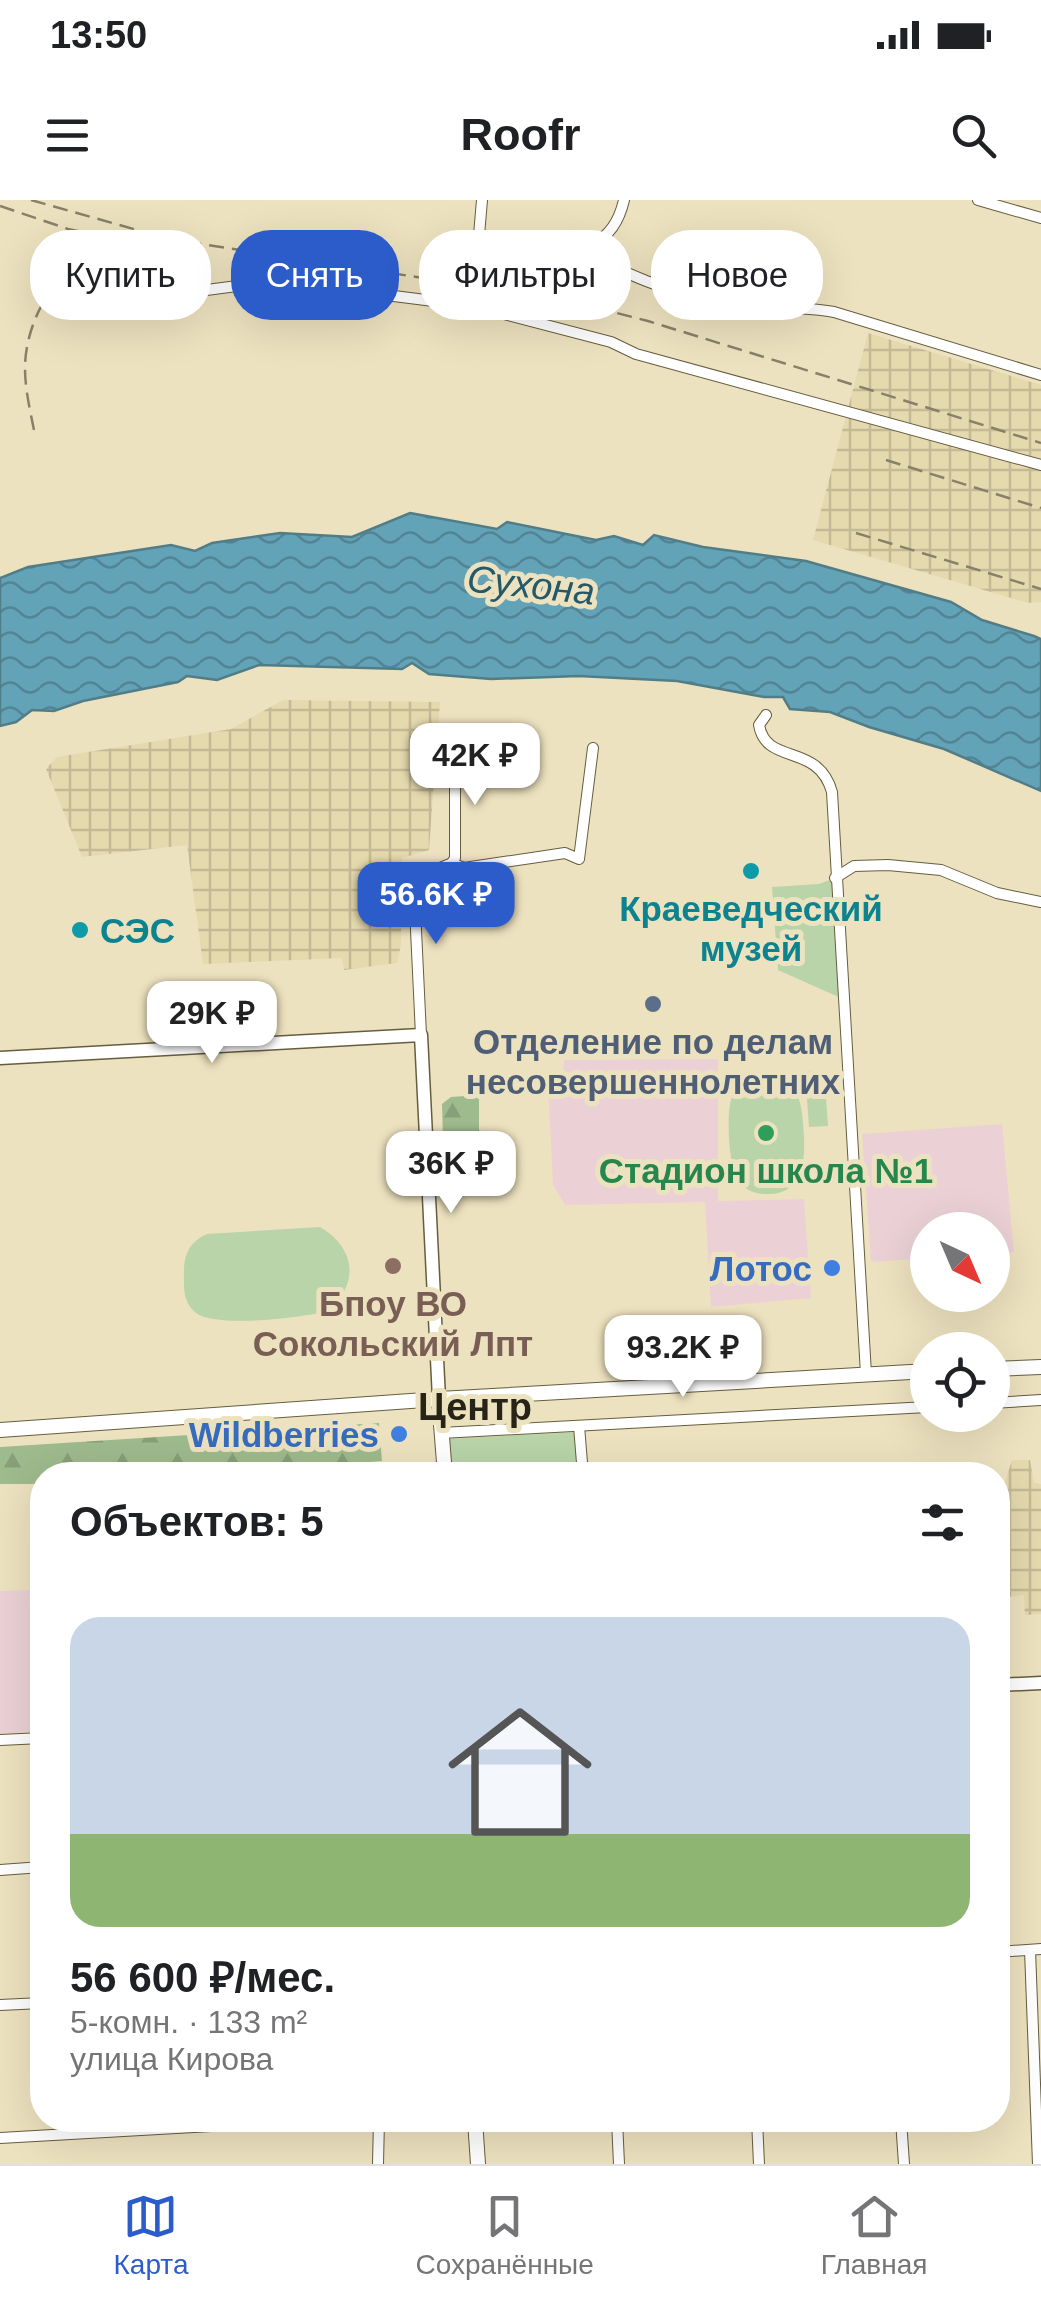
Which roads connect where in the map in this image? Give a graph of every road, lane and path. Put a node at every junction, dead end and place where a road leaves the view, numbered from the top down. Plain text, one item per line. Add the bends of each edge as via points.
1 (482, 200) edge
2 (624, 200) edge
3 (978, 200) edge
4 (1041, 218) edge
5 (480, 230) edge
6 (609, 230) edge
7 (631, 272) edge
8 (211, 290) edge
9 (419, 299) edge
10 (527, 320) edge
11 (1041, 375) edge
12 (1041, 466) edge
13 (766, 715) dead end
14 (594, 748) dead end
15 (456, 777) dead end
16 (452, 863) junction
17 (835, 878) junction
18 (1041, 902) edge
19 (421, 1035) junction
20 (0, 1058) edge
21 (1041, 1366) edge
22 (1010, 1367) edge
23 (910, 1372) edge
24 (866, 1374) junction
25 (439, 1399) junction
26 (1041, 1400) edge
27 (1010, 1402) edge
28 (910, 1408) edge
29 (580, 1426) junction
30 (0, 1430) edge
31 (441, 1433) junction
32 (443, 1462) edge
33 (582, 1462) edge
34 (1041, 1683) edge
35 (1010, 1684) edge
36 (30, 1739) edge
37 (0, 1740) edge
38 (30, 1868) edge
39 (0, 1870) edge
40 (1035, 1950) edge
41 (1010, 1951) edge
42 (30, 2004) edge
43 (0, 2005) edge
44 (105, 2132) edge
45 (379, 2132) edge
46 (477, 2132) edge
47 (618, 2132) edge
48 (758, 2132) edge
49 (902, 2132) edge
50 (0, 2138) edge
51 (378, 2164) edge
52 (478, 2164) edge
53 (619, 2164) edge
54 (759, 2164) edge
55 (904, 2164) edge
56 (1038, 2164) edge

1 - 5 street
2 - 6 street
3 - 4 street
7 - 11 street via 692,297 834,312
8 - 9 street via 275,281
10 - 12 street
13 - 17 street via 761,736 772,748 806,758 830,784
14 - 16 street via 579,859 565,853 464,868
15 - 16 street
16 - 19 street via 423,875 414,888
17 - 18 street via 854,866 942,870
17 - 24 street
19 - 20 street
19 - 25 street
21 - 22 main road
23 - 24 main road
24 - 25 main road
25 - 30 main road
25 - 31 main road
26 - 27 street
28 - 29 street
29 - 31 street
29 - 33 street
31 - 32 main road
34 - 35 street
36 - 37 street
38 - 39 street
40 - 41 street
40 - 56 street
42 - 43 street
44 - 50 street
45 - 51 street
46 - 52 main road
47 - 53 street
48 - 54 street
49 - 55 street

